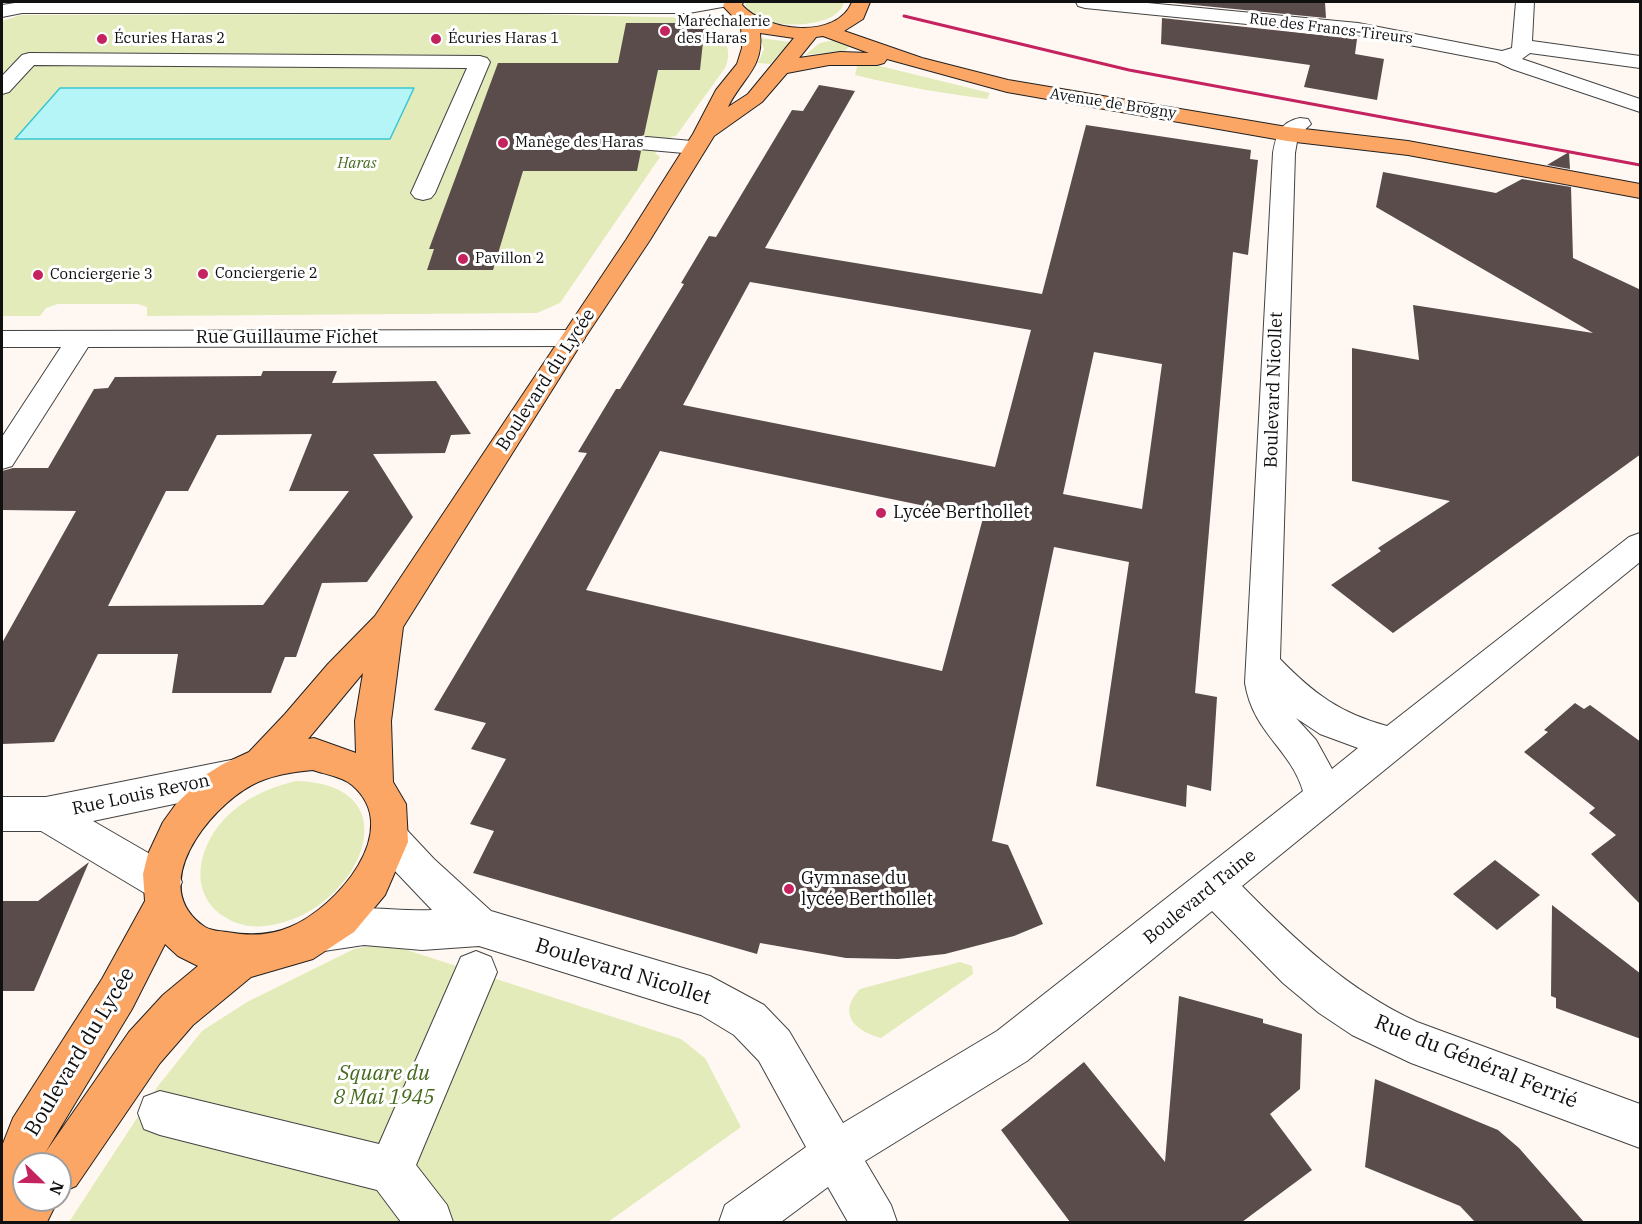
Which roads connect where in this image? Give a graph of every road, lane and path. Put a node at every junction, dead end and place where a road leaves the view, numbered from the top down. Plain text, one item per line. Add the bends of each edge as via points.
1 (721, 2) edge
2 (734, 2) edge
3 (1084, 2) edge
4 (1525, 2) edge
5 (1227, 9) edge
6 (857, 10) edge
7 (2, 11) edge
8 (750, 25) junction
9 (817, 31) junction
10 (1523, 39) junction
11 (1641, 48) edge
12 (2, 56) edge
13 (1503, 57) junction
14 (29, 59) junction
15 (915, 62) junction
16 (1641, 62) edge
17 (781, 68) junction
18 (2, 88) edge
19 (1641, 106) edge
20 (1294, 129) junction
21 (699, 140) junction
22 (646, 144) dead end
23 (1641, 191) edge
24 (423, 193) dead end
25 (572, 338) junction
26 (2, 339) edge
27 (80, 339) junction
28 (2, 459) edge
29 (1641, 545) edge
30 (387, 625) junction
31 (1262, 663) junction
32 (1390, 742) junction
33 (249, 769) junction
34 (375, 781) junction
35 (1324, 797) junction
36 (2, 814) edge
37 (46, 814) junction
38 (390, 839) junction
39 (1215, 886) junction
40 (163, 894) junction
41 (479, 927) junction
42 (324, 931) junction
43 (245, 956) junction
44 (476, 972) dead end
45 (160, 1113) dead end
46 (1641, 1126) edge
47 (836, 1153) junction
48 (72, 1156) edge
49 (391, 1170) junction
50 (2, 1203) edge
51 (430, 1222) edge
52 (742, 1222) edge
53 (874, 1222) edge

1 - 7 street via 663,8 22,7
2 - 8 main road via 737,16
3 - 5 street, Rue des Francs-Tireurs
4 - 10 street
5 - 13 street, Rue des Francs-Tireurs via 1374,31
6 - 9 main road
6 - 20 main road, Avenue de Brogny via 893,37 1006,69
8 - 9 main road via 778,32
8 - 21 main road, Boulevard du Lycée via 752,48 747,65 726,90
9 - 15 main road, Avenue de Brogny
9 - 17 main road, Boulevard du Lycée
10 - 11 street
10 - 13 street via 1517,54
10 - 16 street
12 - 14 street
13 - 19 street, Rue des Francs-Tireurs
14 - 18 street
14 - 24 street via 480,62
15 - 17 main road via 838,57
15 - 20 main road, Avenue de Brogny via 1007,86
17 - 21 main road, Boulevard du Lycée via 755,98
20 - 23 main road, Avenue de Brogny
20 - 31 street, Boulevard Nicollet via 1284,165
21 - 22 street
21 - 25 main road, Boulevard du Lycée
25 - 27 street, Rue Guillaume Fichet
25 - 30 main road, Boulevard du Lycée
26 - 27 street, Rue Guillaume Fichet
27 - 28 street
29 - 32 street, Boulevard Taine
30 - 33 main road, Boulevard du Lycée via 297,725
30 - 34 main road, Boulevard du Lycée via 373,721
31 - 32 street via 1324,720
31 - 35 street, Boulevard Nicollet via 1263,699 1309,760
32 - 35 street, Boulevard Taine
33 - 34 main road via 288,756 322,755 359,767
33 - 37 street, Rue Louis Revon
33 - 40 main road via 213,792 182,826 166,858
34 - 38 main road via 386,798
35 - 39 street, Boulevard Taine
36 - 37 street, Rue Louis Revon
37 - 40 street, Rue Louis Revon
38 - 41 street, Boulevard Nicollet
38 - 42 main road via 368,888 344,916
39 - 46 street, Rue du Général Ferrié via 1301,971 1379,1027
39 - 47 street, Boulevard Taine via 1012,1046
40 - 43 main road via 173,922 185,937 222,954
40 - 50 main road, Boulevard du Lycée via 117,994 28,1134
41 - 42 street, Boulevard Nicollet via 423,930 364,926
41 - 47 street, Boulevard Nicollet via 710,997 730,1007 774,1046
42 - 43 main road via 285,949
43 - 48 main road via 195,994 156,1032
44 - 49 street
45 - 49 street
47 - 52 street, Boulevard Taine
47 - 53 street, Boulevard Nicollet
49 - 51 street

